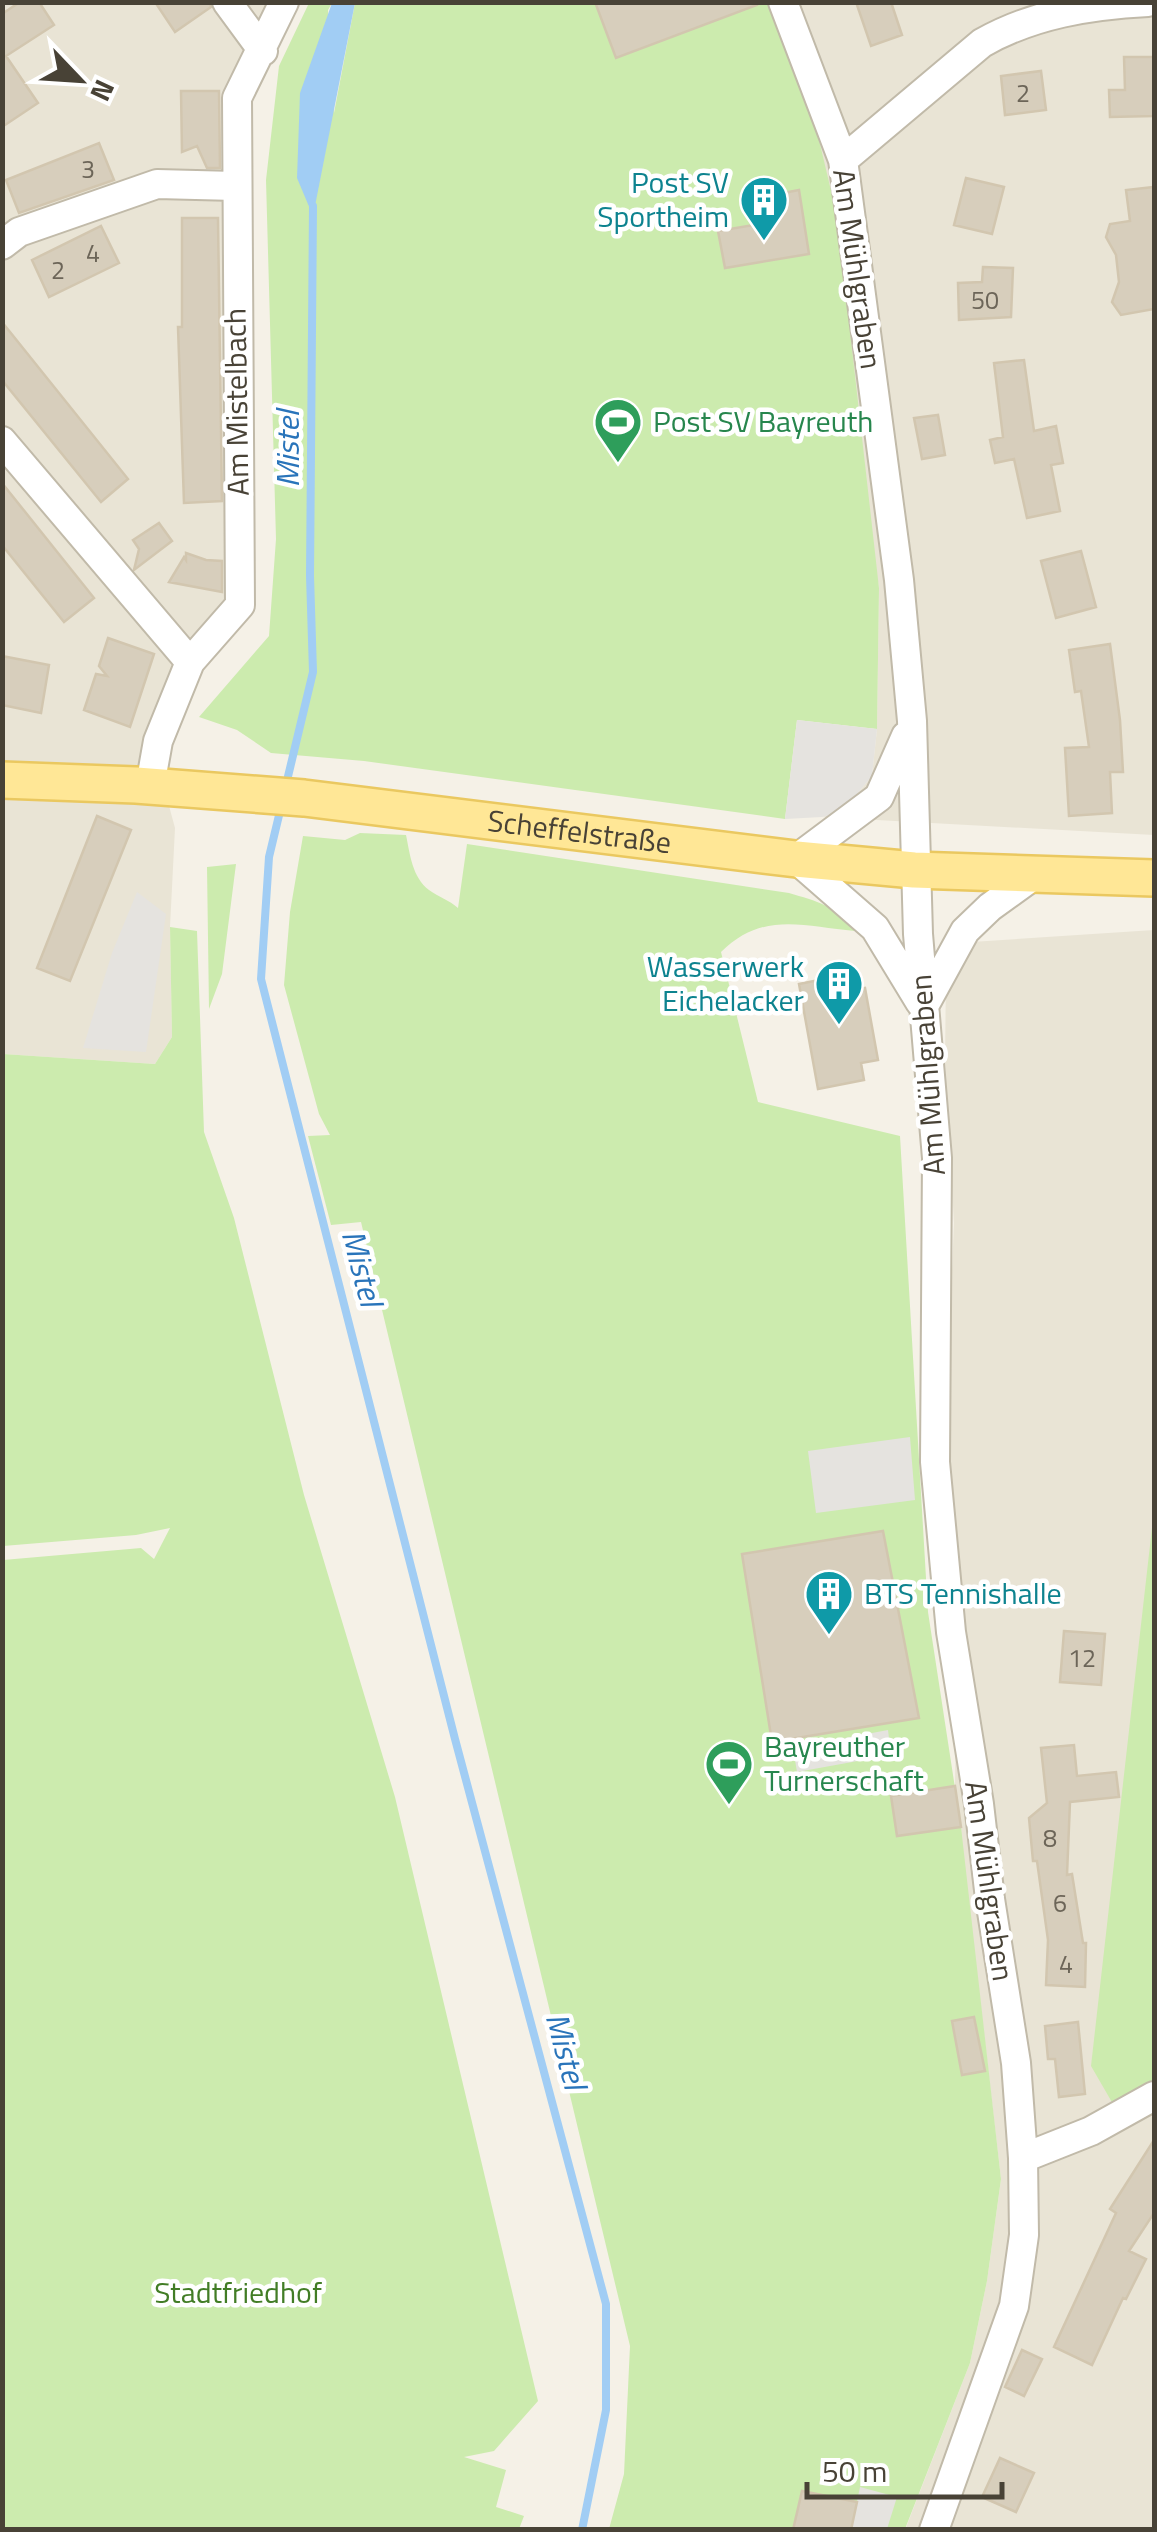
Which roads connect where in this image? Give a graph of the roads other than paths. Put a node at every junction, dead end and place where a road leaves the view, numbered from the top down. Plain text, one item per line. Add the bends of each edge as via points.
1 (227, 2) edge
2 (284, 2) edge
3 (783, 2) edge
4 (1148, 2) edge
5 (262, 51) junction
6 (843, 160) junction
7 (235, 186) junction
8 (2, 244) edge
9 (2, 441) edge
10 (190, 662) junction
11 (912, 720) junction
12 (2, 780) edge
13 (150, 786) junction
14 (796, 859) junction
15 (914, 870) junction
16 (1033, 876) junction
17 (1154, 878) edge
18 (924, 1007) junction
19 (1154, 2096) edge
20 (1022, 2158) junction
21 (934, 2530) edge

1 - 5 street
2 - 5 street, Am Mistelbach
3 - 6 street, Am Mühlgraben
4 - 6 street via 1078,9 1001,33
5 - 7 street, Am Mistelbach via 237,98
6 - 11 street, Am Mühlgraben
7 - 8 street via 157,184 19,232
7 - 10 street, Am Mistelbach via 240,606
9 - 10 street
10 - 13 street, Am Mistelbach via 158,741
11 - 14 street via 879,797
11 - 15 street, Am Mühlgraben
12 - 13 main road, Scheffelstraße
13 - 14 main road, Scheffelstraße via 304,798
14 - 15 main road, Scheffelstraße
14 - 18 street via 875,928
15 - 16 main road, Scheffelstraße
15 - 18 street, Am Mühlgraben
16 - 17 main road, Scheffelstraße
16 - 18 street via 965,931
18 - 20 street, Am Mühlgraben via 937,1158 934,1462 950,1632 1016,2063
19 - 20 street
20 - 21 street, Am Mühlgraben via 1024,2235 1014,2306

